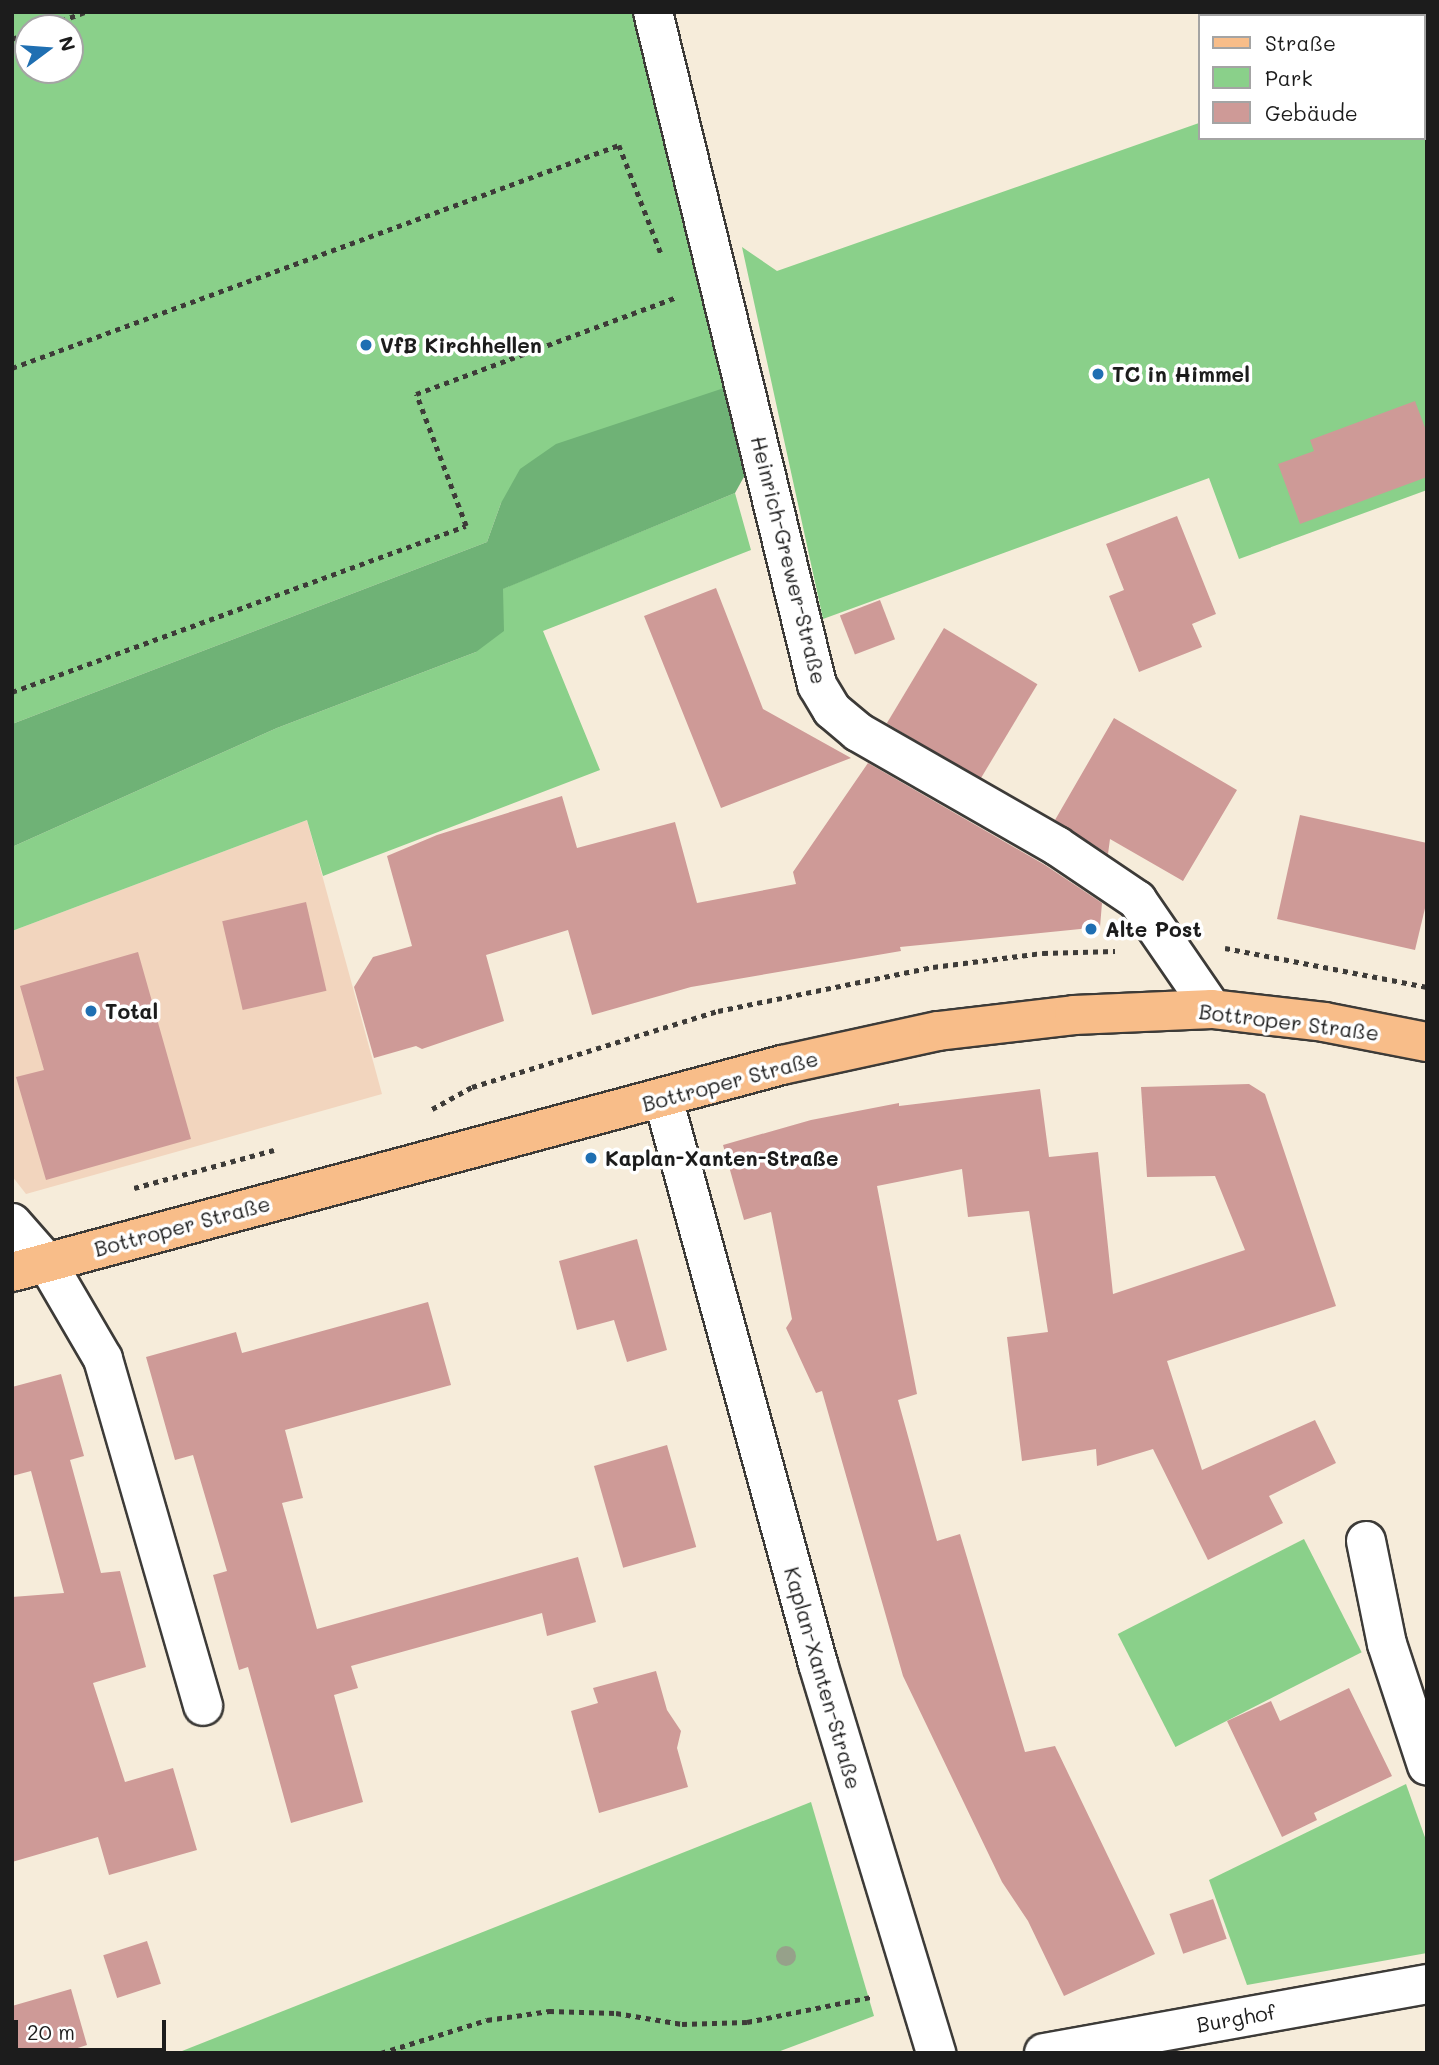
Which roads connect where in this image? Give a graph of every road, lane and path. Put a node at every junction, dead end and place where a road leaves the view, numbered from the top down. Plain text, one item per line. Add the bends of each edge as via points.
1 (653, 12) edge
2 (663, 259) dead end
3 (672, 284) dead end
4 (12, 368) edge
5 (12, 692) edge
6 (1212, 1009) junction
7 (1427, 1042) edge
8 (663, 1098) junction
9 (12, 1223) edge
10 (30, 1268) edge
11 (1366, 1541) dead end
12 (203, 1706) dead end
13 (1427, 1766) edge
14 (1427, 1984) edge
15 (913, 1987) junction
16 (381, 2053) edge
17 (936, 2053) edge
18 (1044, 2053) edge

1 - 6 street, Heinrich-Grewer-Straße via 817,685 832,710 858,732 1057,846 1137,900
2 - 4 path via 619,145
3 - 5 path via 677,297 416,394 466,526
6 - 7 main road, Bottroper Straße via 1324,1022
6 - 8 main road, Bottroper Straße via 1074,1015 938,1031 782,1065
8 - 10 main road, Bottroper Straße
8 - 15 street, Kaplan-Xanten-Straße via 818,1664
9 - 10 street
10 - 12 street via 103,1359
11 - 13 street via 1387,1644
14 - 18 street, Burghof
15 - 16 path via 747,2022 682,2024 616,2013 549,2011 486,2020
15 - 17 street, Kaplan-Xanten-Straße

